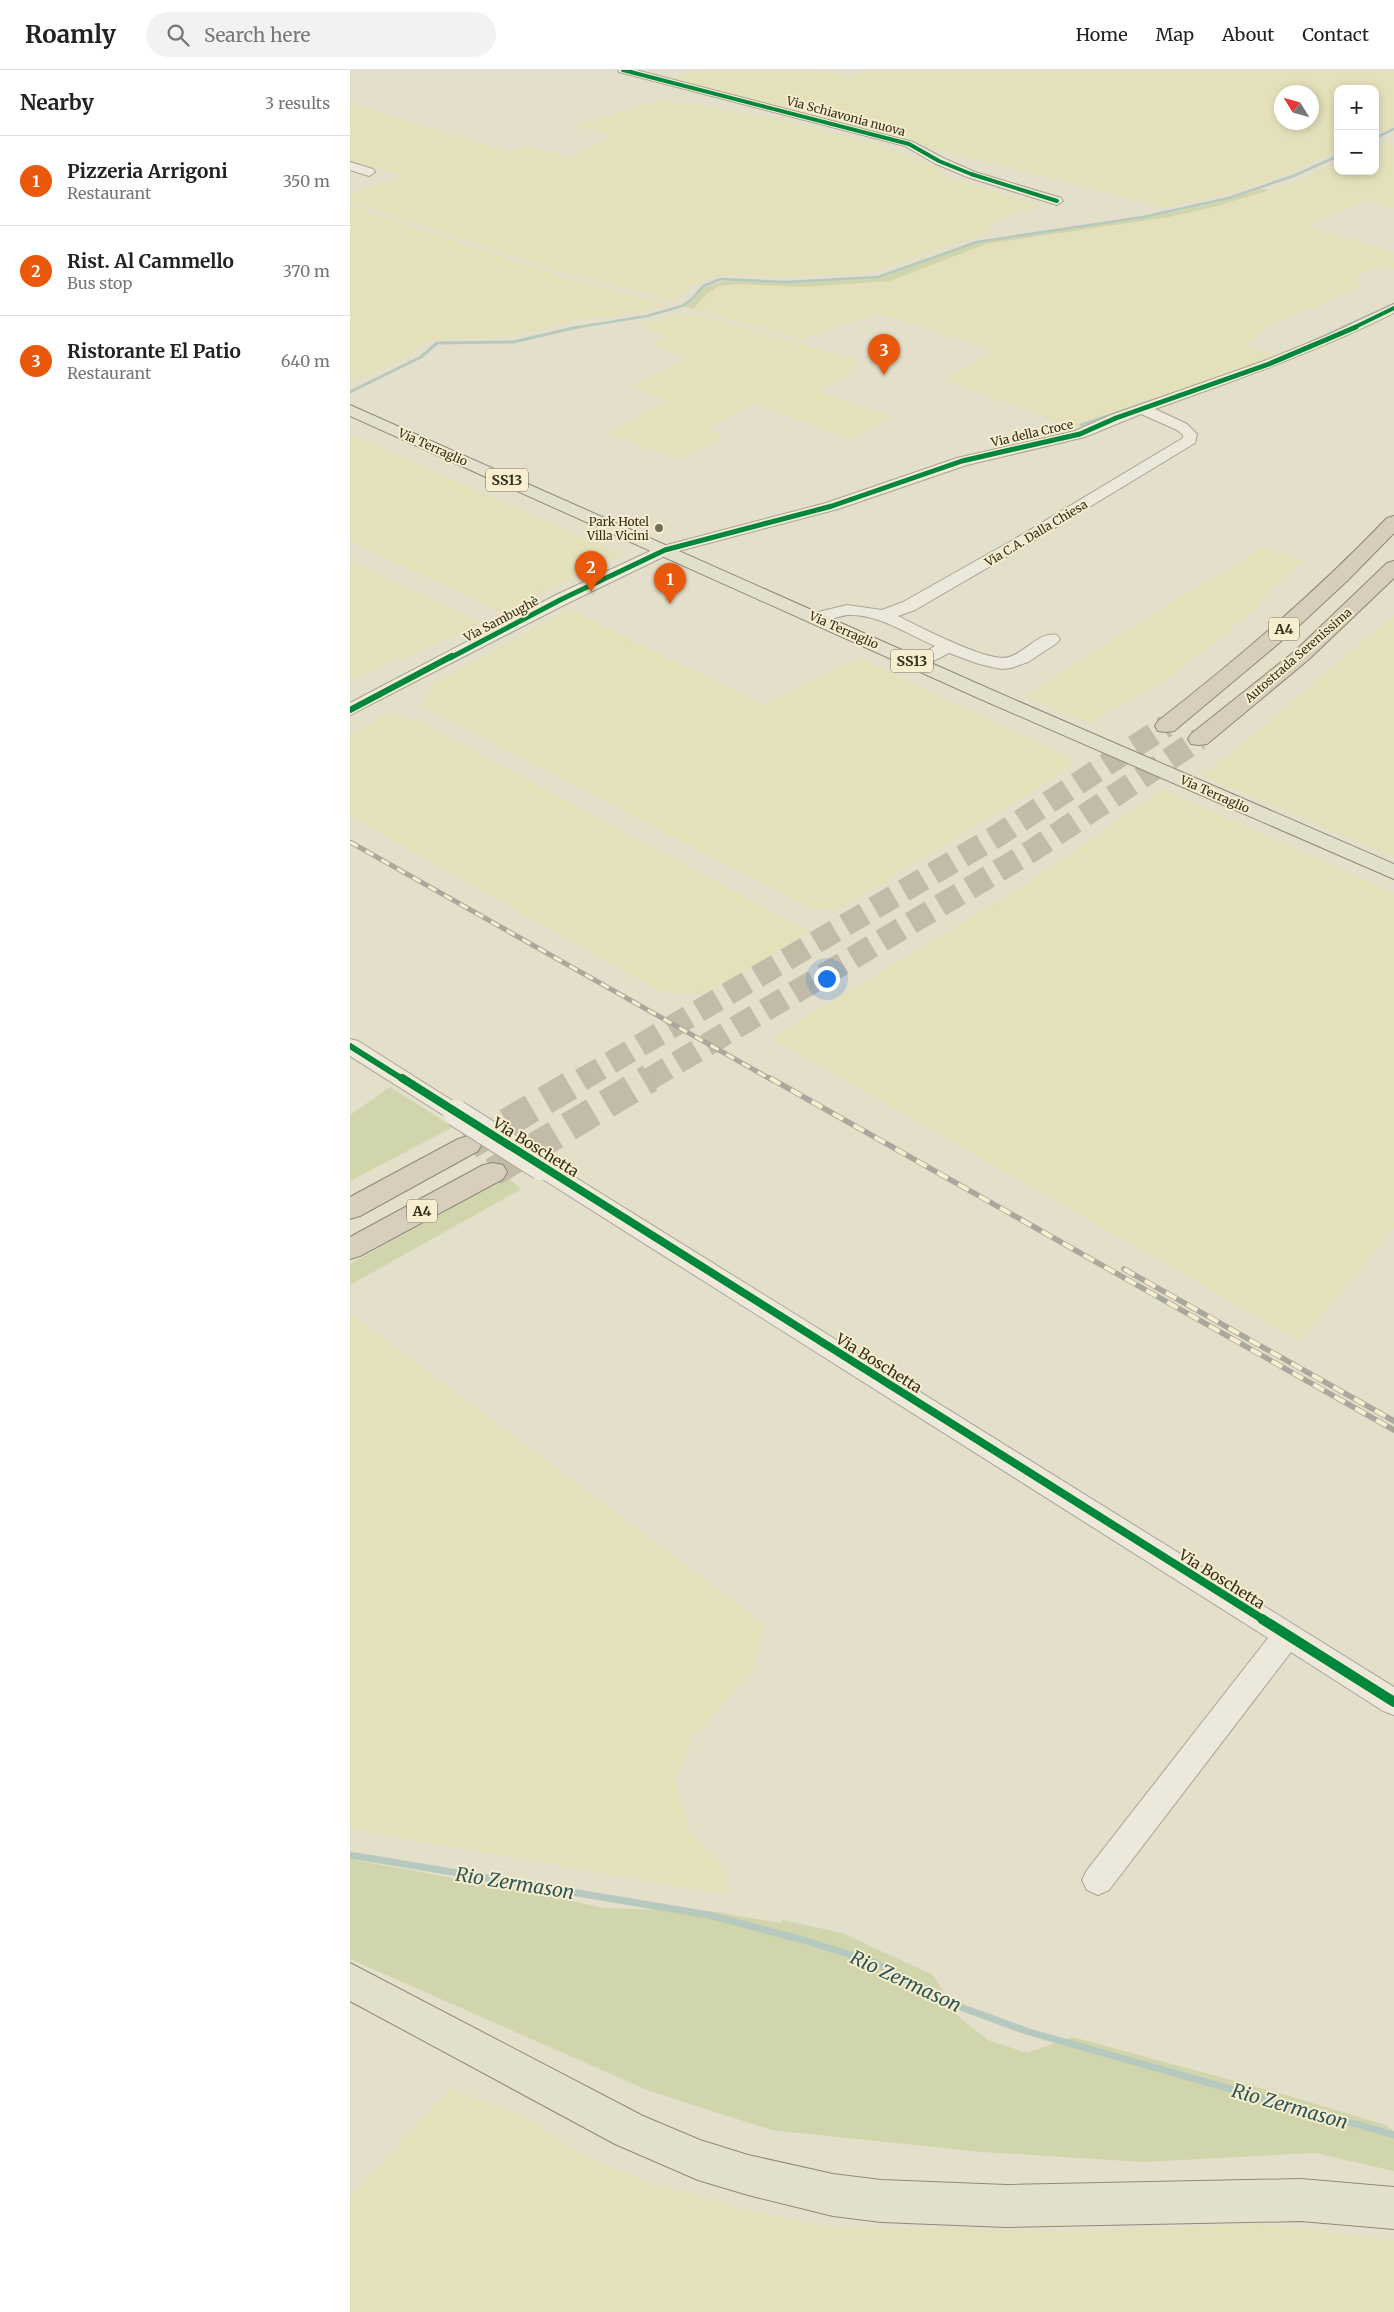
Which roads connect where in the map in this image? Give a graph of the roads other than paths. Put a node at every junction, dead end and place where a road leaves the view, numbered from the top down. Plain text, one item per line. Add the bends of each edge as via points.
1 (624, 70) edge
2 (350, 166) edge
3 (369, 172) dead end
4 (1057, 201) dead end
5 (1394, 308) edge
6 (1142, 409) junction
7 (350, 410) edge
8 (1394, 522) edge
9 (664, 550) junction
10 (1394, 568) edge
11 (883, 615) junction
12 (816, 618) junction
13 (1050, 639) dead end
14 (948, 646) junction
15 (918, 664) junction
16 (350, 710) edge
17 (1166, 726) tunnel mouth
18 (1199, 739) tunnel mouth
19 (1394, 872) edge
20 (351, 1048) edge
21 (468, 1145) tunnel mouth
22 (493, 1172) tunnel mouth
23 (350, 1209) edge
24 (350, 1249) edge
25 (1287, 1636) junction
26 (1394, 1702) edge
27 (1098, 1880) dead end
28 (350, 1981) edge
29 (1394, 2208) edge

1 - 4 street, Via Schiavonia nuova via 909,144 974,176
2 - 3 street
5 - 6 street, Via della Croce via 1270,364
6 - 9 street, Via della Croce via 1080,434 962,461 832,506
6 - 11 street, Via C.A. Dalla Chiesa via 1182,427 1190,434 1190,440 946,586 909,606
7 - 9 main road, Via Terraglio / SS13
8 - 17 highway, Autostrada Serenissima / A4 via 1357,562 1270,642
9 - 12 main road, Via Terraglio / SS13
9 - 16 street, Via Sambughè via 562,599
10 - 18 highway, Autostrada Serenissima / A4 via 1301,656
11 - 12 street, Via C.A. Dalla Chiesa via 840,611
11 - 14 street
12 - 15 main road, Via Terraglio / SS13
13 - 14 street via 1010,663 991,662
14 - 15 street
15 - 19 main road, Via Terraglio / SS13
20 - 25 street, Via Boschetta, bridge
21 - 23 highway, A4
22 - 24 highway, A4
25 - 26 street, Via Boschetta
25 - 27 street
28 - 29 main road via 629,2130 698,2160 833,2195 881,2201 1007,2206 1301,2200

